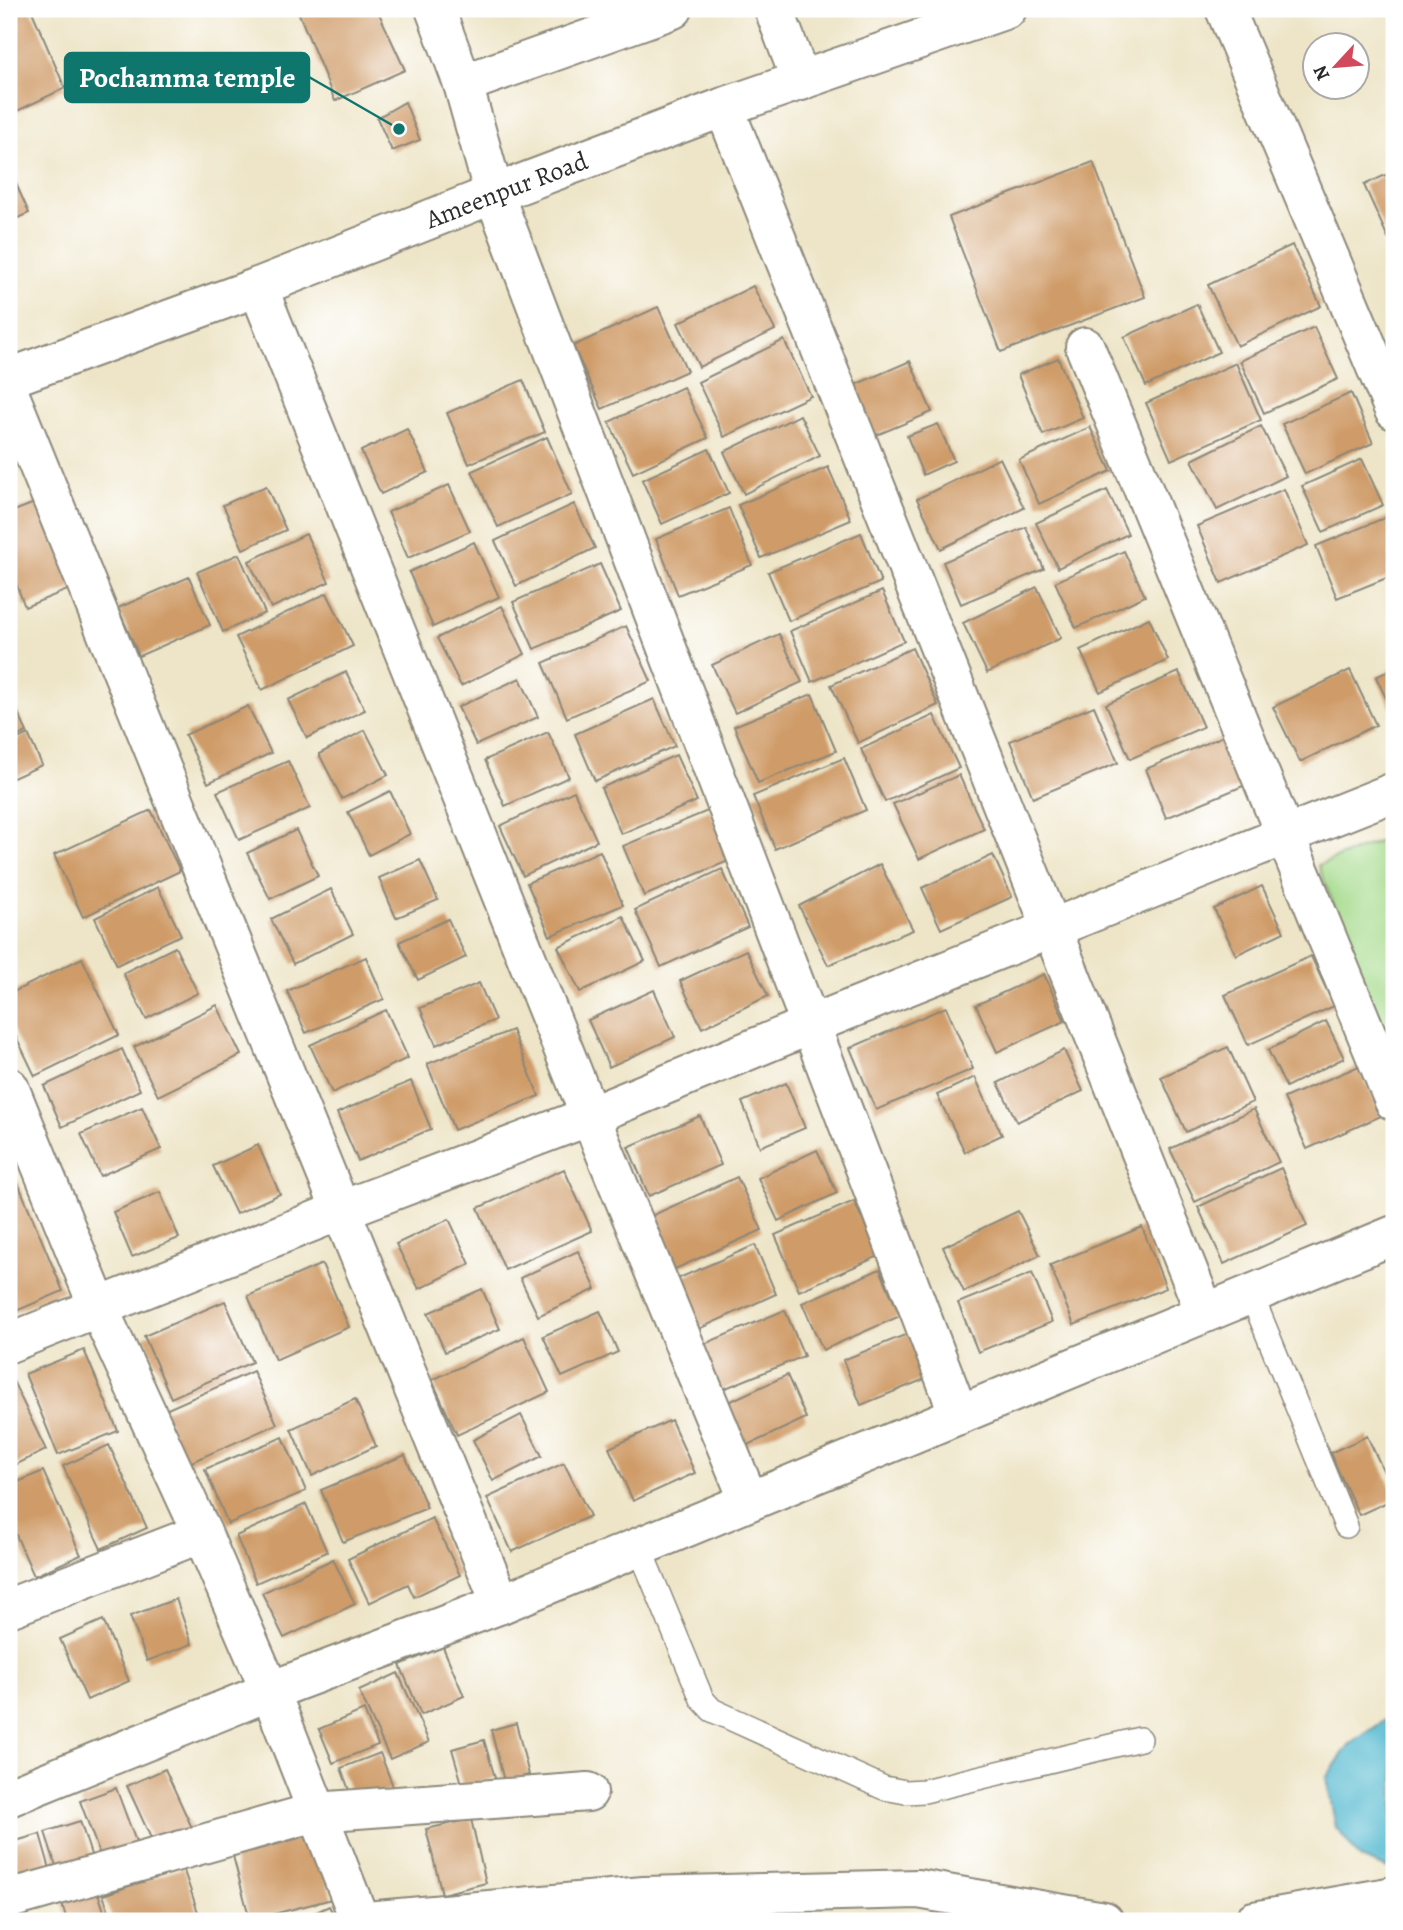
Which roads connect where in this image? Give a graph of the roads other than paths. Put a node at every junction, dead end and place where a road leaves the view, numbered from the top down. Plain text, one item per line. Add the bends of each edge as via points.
1 (435, 9) edge
2 (673, 9) edge
3 (774, 9) edge
4 (1007, 9) edge
5 (1225, 9) edge
6 (801, 81) junction
7 (463, 84) junction
8 (724, 107) junction
9 (494, 194) junction
10 (258, 287) junction
11 (1085, 347) dead end
12 (9, 378) edge
13 (9, 393) edge
14 (1394, 410) edge
15 (1394, 792) edge
16 (1286, 836) junction
17 (1052, 928) junction
18 (810, 1025) junction
19 (9, 1087) edge
20 (1394, 1101) edge
21 (590, 1116) junction
22 (342, 1210) junction
23 (1394, 1234) edge
24 (1251, 1294) junction
25 (99, 1308) junction
26 (1206, 1313) junction
27 (9, 1343) edge
28 (959, 1415) junction
29 (749, 1501) junction
30 (1346, 1527) dead end
31 (202, 1533) junction
32 (639, 1547) junction
33 (501, 1604) junction
34 (9, 1608) edge
35 (270, 1691) junction
36 (1140, 1739) dead end
37 (588, 1792) dead end
38 (9, 1797) edge
39 (316, 1812) junction
40 (1394, 1896) edge
41 (9, 1899) edge
42 (363, 1921) edge
43 (1104, 1921) edge
44 (1254, 1921) edge

1 - 7 street
2 - 7 street
3 - 6 street
4 - 6 street, Ameenpur Road
5 - 14 street
6 - 8 street, Ameenpur Road
7 - 9 street
8 - 9 street, Ameenpur Road
8 - 17 street
9 - 10 street, Ameenpur Road
9 - 18 street
10 - 12 street, Ameenpur Road
10 - 21 street
11 - 16 street
13 - 22 street
15 - 16 street
16 - 17 street
16 - 20 street
17 - 18 street
17 - 26 street
18 - 21 street
18 - 28 street
19 - 25 street
21 - 22 street
21 - 29 street
22 - 25 street
22 - 33 street
23 - 24 street
24 - 26 street
24 - 30 lane
25 - 27 street
25 - 31 street
26 - 28 street
28 - 29 street
29 - 32 street
31 - 34 street
31 - 35 street
32 - 33 street
32 - 36 lane via 698,1691 712,1710 884,1788 924,1791
33 - 35 street
35 - 38 street
35 - 39 street
37 - 39 street
39 - 41 street
39 - 42 street
40 - 44 street
42 - 43 street via 644,1896 918,1889

